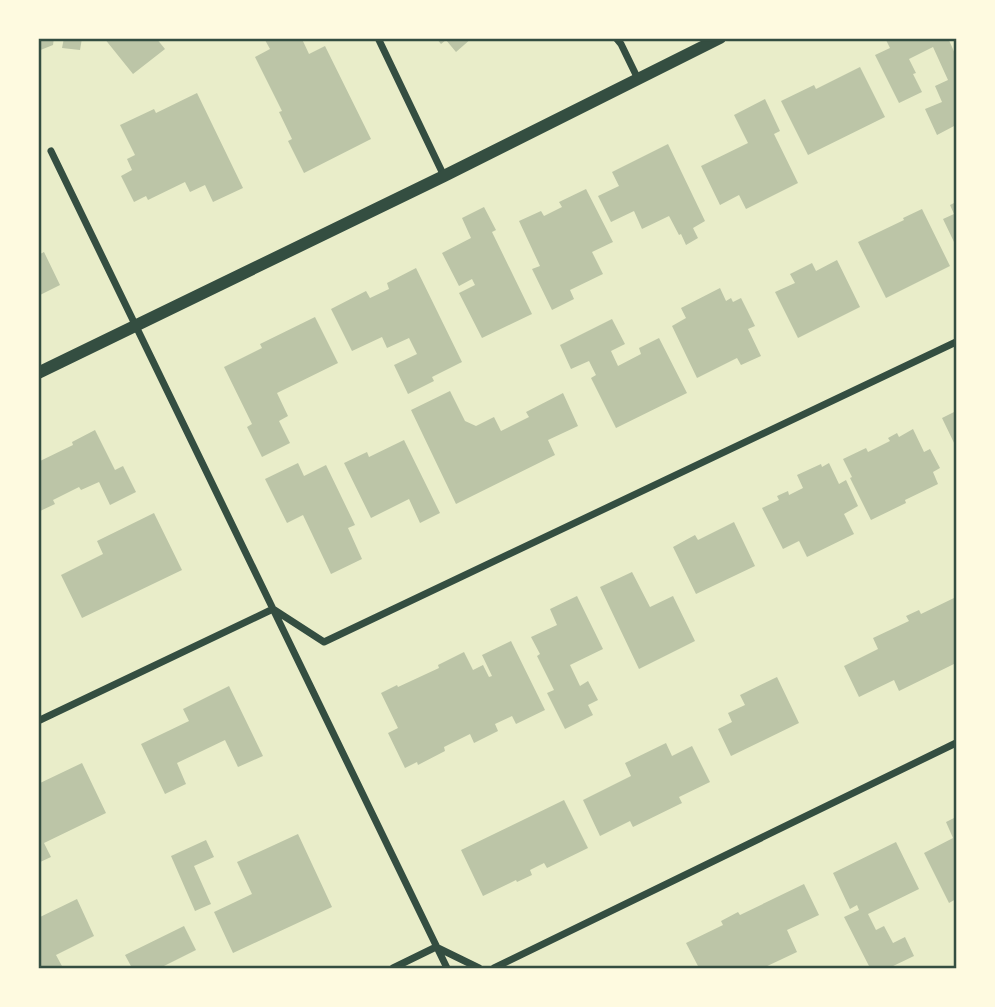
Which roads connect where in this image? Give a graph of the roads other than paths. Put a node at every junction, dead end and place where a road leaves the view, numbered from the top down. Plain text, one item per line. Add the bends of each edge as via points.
1 (378, 38) edge
2 (616, 38) edge
3 (720, 38) edge
4 (638, 79) junction
5 (51, 151) dead end
6 (444, 176) junction
7 (136, 325) junction
8 (957, 342) edge
9 (38, 373) edge
10 (273, 609) junction
11 (38, 721) edge
12 (957, 743) edge
13 (436, 947) junction
14 (393, 968) edge
15 (447, 968) edge
16 (479, 968) edge
17 (494, 968) edge

1 - 6 street
2 - 4 street
3 - 4 street
4 - 6 street
5 - 7 street
6 - 7 street
7 - 9 street
7 - 10 street
8 - 10 street via 324,642
10 - 11 street
10 - 13 street
12 - 17 street
13 - 14 street
13 - 15 street
13 - 16 street

